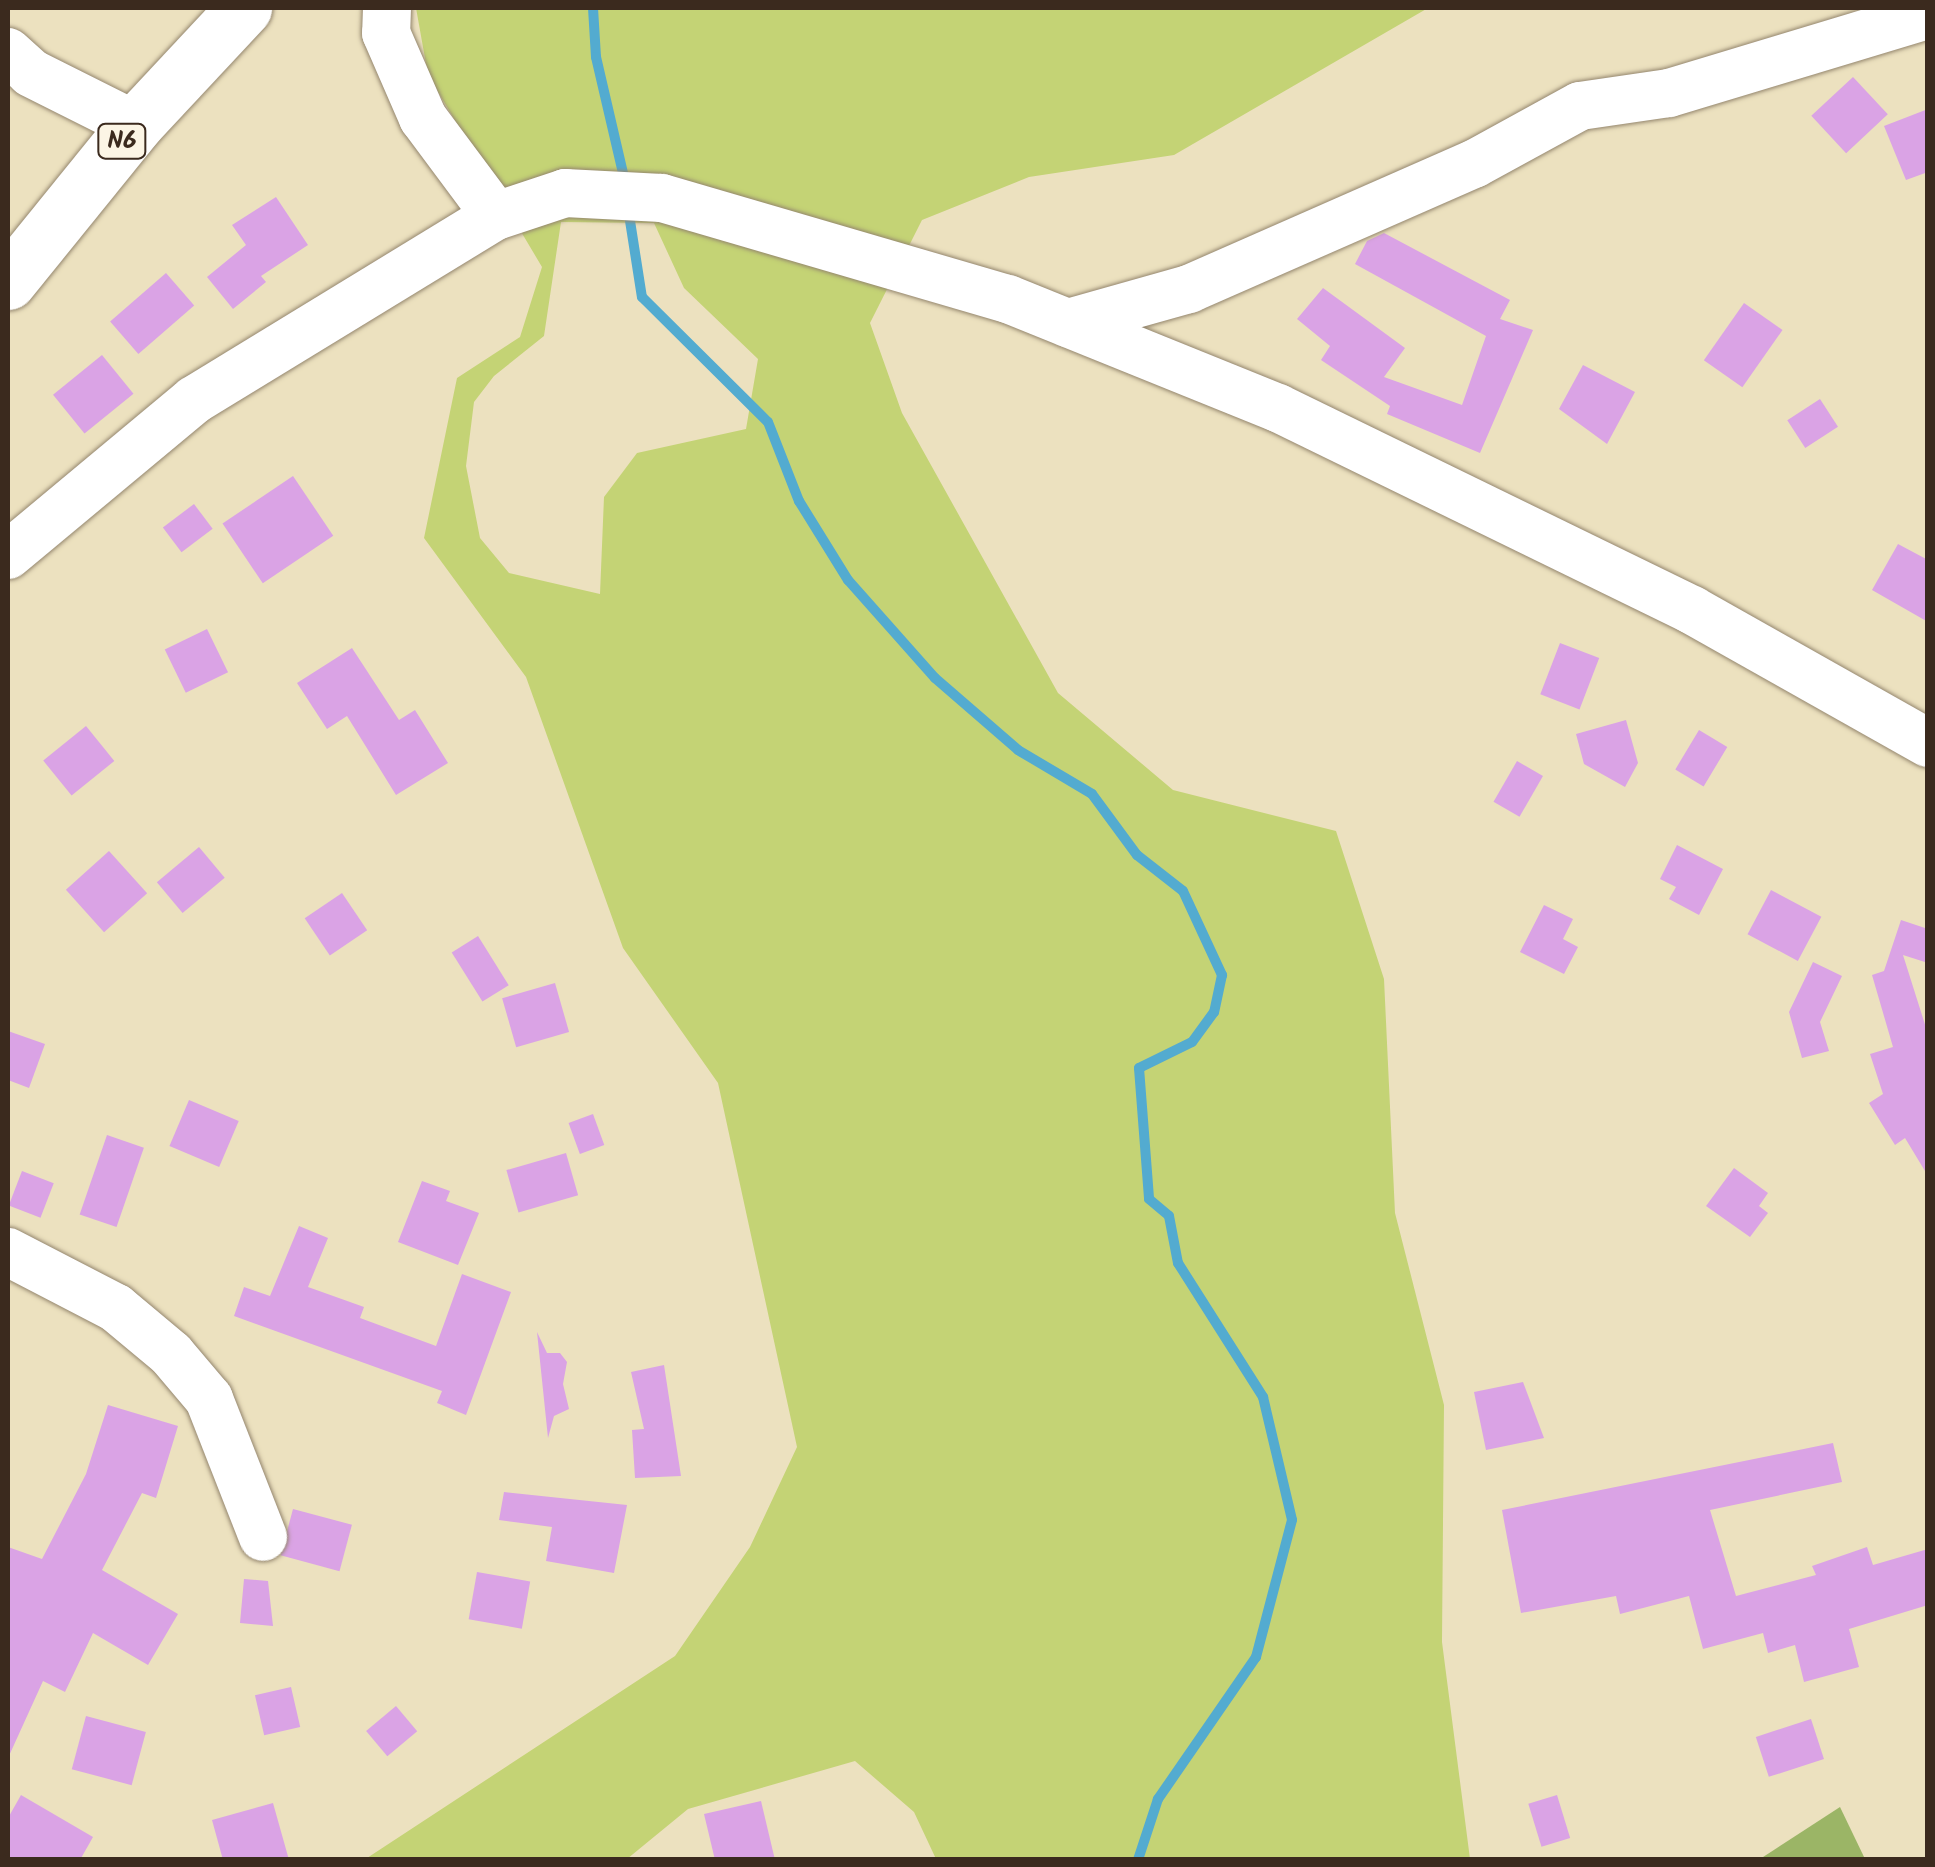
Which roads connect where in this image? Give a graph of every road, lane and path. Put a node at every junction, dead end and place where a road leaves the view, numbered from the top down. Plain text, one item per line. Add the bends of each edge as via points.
1 (244, 8) edge
2 (387, 8) edge
3 (1928, 15) edge
4 (8, 52) edge
5 (135, 125) junction
6 (496, 216) junction
7 (8, 282) edge
8 (1068, 323) junction
9 (8, 555) edge
10 (1928, 744) edge
11 (8, 1252) edge
12 (264, 1537) dead end

1 - 5 highway, N6
2 - 6 street via 386,33 423,118
3 - 8 street via 1669,92 1580,106 1474,164 1189,288
4 - 5 street via 31,73
5 - 7 highway, N6
6 - 8 street via 565,193 662,198 1008,299
6 - 9 street via 194,400
8 - 10 street via 1278,408 1692,610
11 - 12 street via 116,1308 170,1354 209,1399

